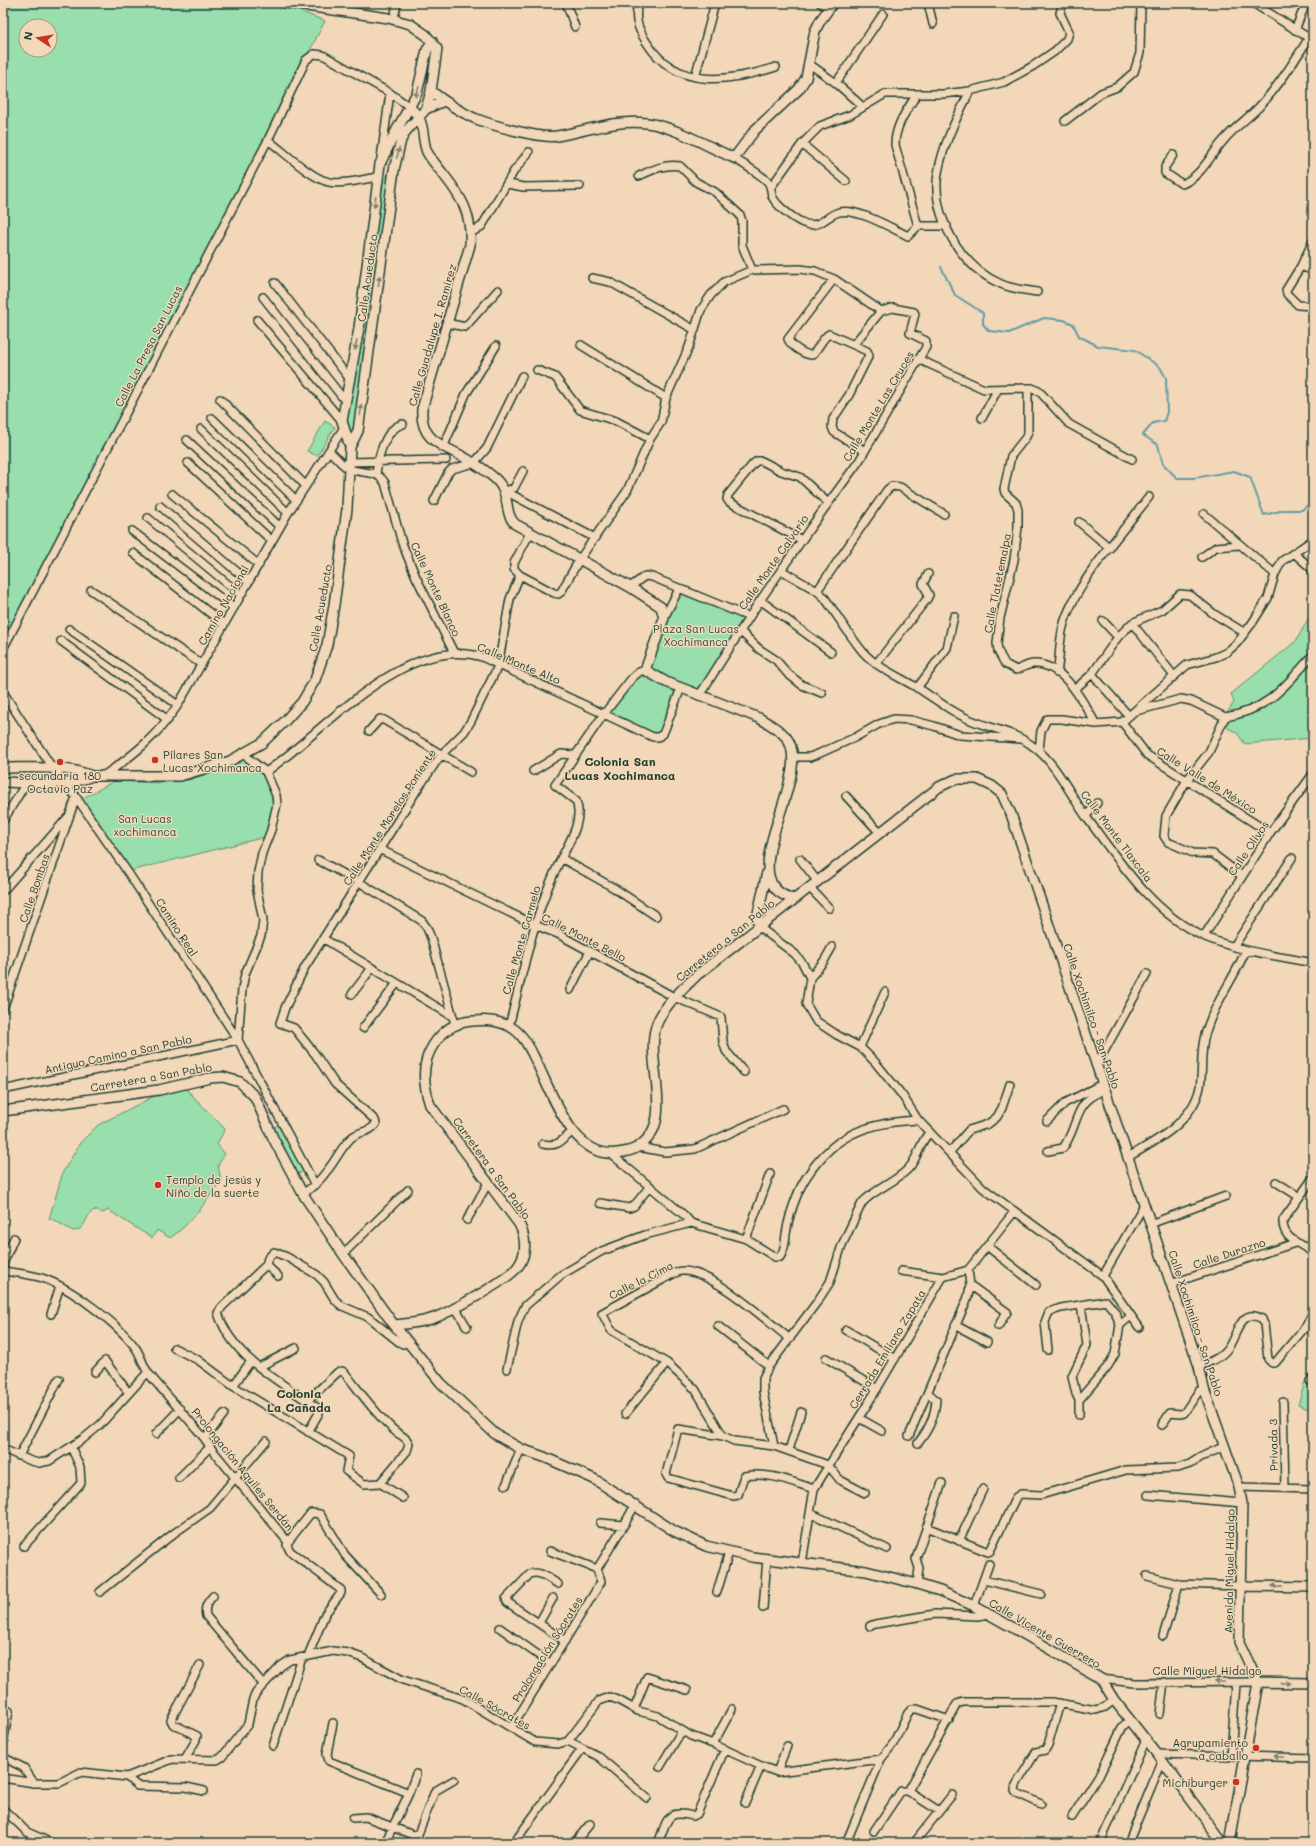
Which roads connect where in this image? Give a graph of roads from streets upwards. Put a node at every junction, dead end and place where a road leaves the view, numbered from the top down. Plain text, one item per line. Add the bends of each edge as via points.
1 (286, 3) edge
2 (397, 3) edge
3 (566, 3) edge
4 (638, 3) edge
5 (715, 3) edge
6 (820, 3) edge
7 (928, 3) edge
8 (1063, 3) edge
9 (1141, 3) edge
10 (1253, 3) edge
11 (1306, 3) edge
12 (831, 6) edge
13 (883, 14) dead end
14 (394, 19) junction
15 (933, 24) dead end
16 (575, 27) dead end
17 (1295, 30) junction
18 (1311, 38) edge
19 (432, 41) junction
20 (808, 63) junction
21 (776, 67) dead end
22 (422, 74) junction
23 (433, 77) junction
24 (695, 77) junction
25 (836, 83) junction
26 (431, 91) junction
27 (970, 91) junction
28 (390, 93) junction
29 (917, 94) junction
30 (444, 101) junction
31 (410, 107) junction
32 (863, 107) junction
33 (426, 109) junction
34 (418, 116) junction
35 (1065, 121) dead end
36 (268, 140) junction
37 (802, 144) junction
38 (529, 152) dead end
39 (1173, 155) dead end
40 (734, 158) junction
41 (394, 170) junction
42 (379, 171) junction
43 (640, 176) dead end
44 (846, 181) dead end
45 (508, 184) junction
46 (580, 186) dead end
47 (771, 187) junction
48 (918, 226) junction
49 (947, 226) junction
50 (471, 233) junction
51 (1313, 241) edge
52 (1301, 266) junction
53 (752, 270) junction
54 (1313, 271) edge
55 (592, 278) dead end
56 (834, 279) junction
57 (275, 284) dead end
58 (498, 290) dead end
59 (1037, 292) dead end
60 (263, 297) dead end
61 (1313, 306) edge
62 (881, 311) junction
63 (257, 320) dead end
64 (447, 323) junction
65 (695, 330) junction
66 (854, 344) junction
67 (581, 345) dead end
68 (496, 346) dead end
69 (918, 359) junction
70 (537, 370) dead end
71 (522, 376) dead end
72 (350, 378) junction
73 (1028, 388) junction
74 (998, 389) junction
75 (666, 398) junction
76 (220, 399) dead end
77 (346, 402) junction
78 (212, 418) dead end
79 (982, 418) dead end
80 (403, 424) dead end
81 (342, 425) junction
82 (201, 429) dead end
83 (650, 438) junction
84 (187, 440) dead end
85 (350, 447) junction
86 (443, 448) junction
87 (329, 450) junction
88 (865, 451) junction
89 (1132, 459) dead end
90 (446, 460) dead end
91 (377, 461) junction
92 (188, 463) dead end
93 (474, 463) junction
94 (348, 465) junction
95 (523, 470) dead end
96 (376, 474) junction
97 (306, 485) junction
98 (505, 491) junction
99 (172, 494) dead end
100 (1149, 497) dead end
101 (296, 500) junction
102 (434, 501) dead end
103 (828, 503) junction
104 (160, 506) dead end
105 (288, 513) junction
106 (944, 514) dead end
107 (1204, 514) dead end
108 (148, 518) dead end
109 (1079, 522) dead end
110 (280, 527) junction
111 (132, 531) dead end
112 (530, 533) junction
113 (595, 538) junction
114 (802, 540) junction
115 (1313, 540) edge
116 (272, 541) junction
117 (1239, 545) junction
118 (1110, 548) junction
119 (133, 553) dead end
120 (1294, 553) junction
121 (1202, 557) dead end
122 (580, 560) junction
123 (259, 565) junction
124 (781, 570) junction
125 (1313, 570) edge
126 (928, 574) dead end
127 (1274, 574) junction
128 (520, 576) junction
129 (249, 582) junction
130 (630, 587) junction
131 (679, 589) junction
132 (91, 590) dead end
133 (817, 591) junction
134 (241, 595) junction
135 (760, 600) junction
136 (234, 608) junction
137 (954, 616) dead end
138 (749, 617) junction
139 (664, 618) junction
140 (1104, 621) dead end
141 (1132, 623) junction
142 (224, 624) junction
143 (69, 629) dead end
144 (740, 631) junction
145 (1245, 633) junction
146 (1118, 637) junction
147 (61, 641) dead end
148 (3, 649) edge
149 (831, 652) dead end
150 (454, 653) junction
151 (1313, 655) edge
152 (201, 664) junction
153 (876, 664) junction
154 (498, 666) junction
155 (645, 670) junction
156 (1057, 673) junction
157 (1092, 674) junction
158 (1174, 676) junction
159 (681, 688) junction
160 (917, 688) junction
161 (1075, 689) junction
162 (3, 692) edge
163 (822, 693) dead end
164 (699, 696) junction
165 (178, 705) junction
166 (1136, 711) junction
167 (604, 714) junction
168 (1129, 716) junction
169 (1226, 717) junction
170 (168, 720) junction
171 (1122, 722) junction
172 (1096, 724) junction
173 (369, 732) dead end
174 (1023, 739) junction
175 (1039, 750) junction
176 (243, 754) junction
177 (441, 754) junction
178 (575, 755) junction
179 (793, 757) junction
180 (3, 768) edge
181 (53, 768) junction
182 (533, 771) dead end
183 (266, 772) junction
184 (471, 772) dead end
185 (92, 776) junction
186 (104, 776) junction
187 (1312, 777) edge
188 (1187, 780) junction
189 (3, 782) edge
190 (26, 783) junction
191 (64, 784) junction
192 (846, 796) dead end
193 (76, 797) junction
194 (1097, 803) dead end
195 (72, 813) junction
196 (1086, 816) junction
197 (3, 821) edge
198 (879, 832) junction
199 (1270, 833) junction
200 (381, 850) junction
201 (561, 858) junction
202 (1292, 858) dead end
203 (318, 860) dead end
204 (800, 860) dead end
205 (767, 871) junction
206 (1242, 876) junction
207 (359, 882) junction
208 (814, 885) junction
209 (3, 891) edge
210 (794, 899) junction
211 (829, 908) dead end
212 (656, 916) dead end
213 (535, 925) junction
214 (759, 927) junction
215 (1204, 936) junction
216 (324, 939) junction
217 (832, 946) dead end
218 (1234, 946) junction
219 (1246, 950) junction
220 (590, 951) junction
221 (1313, 963) edge
222 (372, 968) junction
223 (1147, 974) dead end
224 (810, 978) junction
225 (397, 983) junction
226 (570, 990) dead end
227 (884, 992) dead end
228 (352, 994) dead end
229 (674, 997) junction
230 (3, 1009) edge
231 (454, 1020) junction
232 (509, 1026) junction
233 (363, 1028) dead end
234 (238, 1040) junction
235 (860, 1047) junction
236 (1096, 1066) junction
237 (744, 1072) dead end
238 (1010, 1084) dead end
239 (1103, 1087) junction
240 (3, 1090) edge
241 (783, 1109) dead end
242 (3, 1111) edge
243 (918, 1120) junction
244 (1047, 1121) dead end
245 (572, 1132) junction
246 (930, 1132) junction
247 (543, 1144) dead end
248 (638, 1147) junction
249 (1048, 1151) dead end
250 (950, 1152) junction
251 (611, 1154) junction
252 (1128, 1157) junction
253 (770, 1174) dead end
254 (1313, 1178) edge
255 (1276, 1182) dead end
256 (488, 1183) junction
257 (315, 1185) junction
258 (650, 1186) junction
259 (408, 1190) dead end
260 (303, 1194) junction
261 (1226, 1196) dead end
262 (1298, 1196) junction
263 (600, 1203) dead end
264 (1144, 1205) junction
265 (1014, 1212) junction
266 (467, 1220) dead end
267 (691, 1223) junction
268 (1150, 1224) junction
269 (14, 1238) dead end
270 (746, 1239) junction
271 (1313, 1240) edge
272 (1295, 1243) junction
273 (987, 1246) junction
274 (1310, 1250) edge
275 (343, 1254) junction
276 (3, 1264) edge
277 (266, 1265) junction
278 (968, 1270) junction
279 (3, 1271) edge
280 (901, 1271) dead end
281 (278, 1276) dead end
282 (1102, 1276) junction
283 (943, 1277) junction
284 (1170, 1284) junction
285 (970, 1285) junction
286 (1036, 1285) dead end
287 (60, 1286) junction
288 (1081, 1305) junction
289 (455, 1307) junction
290 (1313, 1312) edge
291 (51, 1314) dead end
292 (1131, 1316) junction
293 (955, 1324) junction
294 (394, 1325) junction
295 (1120, 1325) junction
296 (718, 1326) dead end
297 (998, 1326) dead end
298 (1139, 1326) dead end
299 (1306, 1326) junction
300 (467, 1327) dead end
301 (846, 1330) dead end
302 (1313, 1331) edge
303 (790, 1339) junction
304 (407, 1342) junction
305 (986, 1342) dead end
306 (174, 1348) dead end
307 (296, 1348) dead end
308 (1048, 1350) dead end
309 (826, 1358) dead end
310 (895, 1359) junction
311 (250, 1361) junction
312 (667, 1363) junction
313 (769, 1366) junction
314 (1199, 1366) junction
315 (259, 1367) junction
316 (507, 1368) dead end
317 (95, 1372) dead end
318 (148, 1372) junction
319 (59, 1379) dead end
320 (232, 1386) junction
321 (1204, 1388) junction
322 (877, 1389) junction
323 (128, 1392) junction
324 (928, 1393) junction
325 (307, 1400) junction
326 (1079, 1400) junction
327 (1283, 1402) dead end
328 (180, 1409) junction
329 (801, 1412) dead end
330 (224, 1414) dead end
331 (625, 1414) dead end
332 (1079, 1415) dead end
333 (859, 1418) junction
334 (1162, 1425) dead end
335 (882, 1431) dead end
336 (308, 1432) junction
337 (156, 1434) dead end
338 (723, 1436) junction
339 (909, 1436) dead end
340 (205, 1439) junction
341 (266, 1441) dead end
342 (918, 1443) dead end
343 (774, 1446) junction
344 (1225, 1446) junction
345 (71, 1447) junction
346 (210, 1447) junction
347 (3, 1449) edge
348 (521, 1450) junction
349 (788, 1450) junction
350 (20, 1456) junction
351 (828, 1465) junction
352 (236, 1477) junction
353 (179, 1478) dead end
354 (942, 1483) dead end
355 (380, 1484) junction
356 (506, 1485) dead end
357 (1239, 1487) junction
358 (1285, 1488) junction
359 (814, 1489) junction
360 (984, 1489) dead end
361 (1313, 1489) edge
362 (865, 1493) dead end
363 (1148, 1495) dead end
364 (403, 1498) dead end
365 (1242, 1503) junction
366 (635, 1505) junction
367 (810, 1514) junction
368 (600, 1523) dead end
369 (624, 1525) junction
370 (926, 1527) junction
371 (959, 1541) junction
372 (288, 1542) junction
373 (24, 1546) dead end
374 (887, 1549) dead end
375 (550, 1551) dead end
376 (729, 1552) junction
377 (767, 1559) junction
378 (802, 1563) junction
379 (989, 1564) dead end
380 (597, 1570) junction
381 (1147, 1576) dead end
382 (984, 1580) junction
383 (558, 1584) dead end
384 (917, 1584) junction
385 (1179, 1584) junction
386 (1240, 1586) junction
387 (1313, 1587) edge
388 (100, 1592) dead end
389 (716, 1592) dead end
390 (381, 1594) dead end
391 (1041, 1594) dead end
392 (213, 1596) dead end
393 (553, 1598) dead end
394 (974, 1606) junction
395 (764, 1608) dead end
396 (988, 1614) junction
397 (539, 1622) junction
398 (870, 1626) dead end
399 (500, 1628) dead end
400 (1164, 1636) dead end
401 (565, 1641) junction
402 (305, 1657) junction
403 (200, 1664) dead end
404 (551, 1664) junction
405 (1101, 1679) junction
406 (1164, 1682) junction
407 (1236, 1682) junction
408 (1258, 1682) junction
409 (1313, 1683) edge
410 (263, 1684) junction
411 (687, 1690) dead end
412 (1114, 1700) junction
413 (1060, 1703) junction
414 (634, 1709) junction
415 (732, 1709) dead end
416 (9, 1711) dead end
417 (1160, 1714) dead end
418 (949, 1720) junction
419 (1130, 1720) junction
420 (333, 1723) dead end
421 (511, 1728) junction
422 (681, 1732) junction
423 (1146, 1740) junction
424 (568, 1741) junction
425 (3, 1742) edge
426 (713, 1744) junction
427 (273, 1746) dead end
428 (787, 1746) dead end
429 (582, 1749) junction
430 (725, 1749) junction
431 (1231, 1756) junction
432 (3, 1757) edge
433 (1160, 1757) junction
434 (1244, 1757) junction
435 (1313, 1758) edge
436 (185, 1759) junction
437 (881, 1759) junction
438 (761, 1766) junction
439 (660, 1767) dead end
440 (777, 1772) junction
441 (416, 1774) dead end
442 (127, 1777) junction
443 (3, 1778) edge
444 (454, 1780) dead end
445 (34, 1783) junction
446 (204, 1791) dead end
447 (908, 1791) junction
448 (409, 1793) junction
449 (952, 1795) dead end
450 (647, 1798) dead end
451 (745, 1803) dead end
452 (1041, 1804) dead end
453 (3, 1809) edge
454 (939, 1811) junction
455 (1072, 1817) dead end
456 (353, 1818) dead end
457 (590, 1824) dead end
458 (392, 1827) junction
459 (874, 1831) dead end
460 (516, 1840) dead end
461 (52, 1843) edge
462 (384, 1843) edge
463 (574, 1843) edge
464 (658, 1843) edge
465 (846, 1843) edge
466 (914, 1843) edge
467 (1100, 1843) edge
468 (1128, 1843) edge
469 (1223, 1843) edge
470 (1230, 1843) edge

1 - 14 street
2 - 14 street
3 - 16 street
4 - 24 street via 636,23 653,51 668,66
5 - 24 street
6 - 12 street
7 - 15 street
8 - 27 street via 1060,13 1069,32 1061,46 1034,66 1004,82
9 - 35 street via 1140,53 1134,72 1117,87 1101,93
10 - 17 street
11 - 17 street
12 - 20 street via 815,31
13 - 25 street
14 - 19 street via 410,24
17 - 18 street
18 - 39 street via 1278,84 1187,182 1182,184 1165,173 1165,167
19 - 22 street, Calle Acueducto
19 - 23 street via 437,50
20 - 25 street
20 - 40 street via 806,78 799,89 755,130
21 - 24 street via 721,78
22 - 23 street
22 -> 31 street, Calle Acueducto
23 - 26 street
25 - 32 street
26 - 30 street
26 - 33 street
27 - 29 street
27 - 49 street via 949,136 938,173 938,199
28 - 31 street
28 - 36 street, Calle La Presa San Lucas via 323,55 314,54 306,60
28 - 42 street, Calle Acueducto
29 - 32 street via 885,94
29 - 48 street via 898,125 895,145
30 - 33 street
30 - 40 street via 475,118 511,129 555,136 617,124 660,125
31 - 34 street
31 - 42 street, Calle Acueducto via 395,133
32 - 37 street via 850,115 820,126
33 - 34 street
41 -> 34 street, Calle Acueducto via 401,140
34 - 50 street, Calle Guadalupe I. Ramírez via 425,148 463,200 468,212
36 - 42 street via 318,178 329,182 339,183
36 - 148 street, Calle La Presa San Lucas
37 - 44 street
37 - 47 street
38 - 45 street via 521,160
40 - 47 street via 766,180
41 - 42 street
85 -> 41 street, Calle Acueducto via 358,431
42 -> 72 street, Calle Acueducto
43 - 53 street via 658,167 680,166 696,182 715,192 740,215 742,245
45 - 46 street via 523,187
45 - 50 street via 482,226
47 - 48 street via 776,202 789,215 806,224 822,223 838,213 846,212 860,215 908,236
48 - 49 street
49 - 59 street via 962,255 983,273 1010,288
50 - 64 street, Calle Guadalupe I. Ramírez via 470,245
51 - 52 street
52 - 54 street
52 - 61 street via 1287,286 1286,294 1298,305
53 - 56 street via 800,269 815,271
53 - 65 street via 724,282 705,302
55 - 65 street via 610,282
56 - 62 street
56 - 66 street via 788,339 790,344 808,355 812,355 829,334
57 - 72 street
58 - 64 street via 465,327
60 - 77 street
62 - 66 street
62 - 69 street, Calle Monte Las Cruces via 893,308 914,312 910,333 927,344
63 - 81 street
64 - 86 street, Calle Guadalupe I. Ramírez via 422,416 430,438
65 - 75 street
66 - 88 street via 867,351 869,355 849,395 833,419 832,429
67 - 75 street
68 - 86 street via 466,394
69 - 74 street via 974,386
69 - 88 street, Calle Monte Las Cruces
70 - 83 street via 555,377 580,410 616,421
71 - 93 street via 487,448
72 - 77 street, Calle Acueducto
73 - 74 street
73 - 89 street via 1040,392 1069,424
73 - 156 street, Calle Tlatetemalpa via 1028,432 1011,456 1004,489 1016,503 1018,527 997,644 1005,664 1016,670 1026,665 1041,665
74 - 79 street
75 - 83 street via 661,422
76 - 97 street
77 - 81 street, Calle Acueducto
78 - 101 street
80 - 91 street via 396,425 390,432
81 - 85 street, Calle Acueducto
81 - 87 street, Camino Nacional
82 - 105 street
83 - 113 street via 627,491
84 - 110 street
85 - 94 street, Calle Acueducto
86 - 93 street, Calle Guadalupe I. Ramírez
87 - 94 street
87 - 97 street, Camino Nacional
88 - 103 street, Calle Monte Las Cruces
90 - 91 street
91 - 94 street
91 - 96 street
92 - 116 street
93 - 98 street, Calle Guadalupe I. Ramírez via 498,481
93 - 102 street via 452,469
94 - 96 street
94 - 176 street, Calle Acueducto via 347,508 334,605 327,646 315,680 302,702 284,722 262,743
95 - 98 street via 514,488
96 - 150 street, Calle Monte Blanco via 385,483 402,542 416,577
97 - 101 street, Camino Nacional
98 - 112 street via 511,520
98 - 113 street
99 - 123 street
100 - 118 street
101 - 105 street, Camino Nacional
103 - 114 street, Calle Monte Calvario
103 - 114 street via 800,477 757,461 728,495 729,502
104 - 129 street
105 - 110 street, Camino Nacional
106 - 133 street via 900,487 892,486
107 - 117 street
108 - 134 street
109 - 118 street
110 - 116 street, Camino Nacional
111 - 136 street
112 - 122 street
112 - 128 street via 514,563 514,569
113 - 122 street
114 - 124 street, Calle Monte Calvario
115 - 120 street
116 - 123 street, Camino Nacional
117 - 121 street via 1216,547
117 - 127 street
118 - 156 street via 1073,602 1063,626
119 - 142 street
120 - 125 street
120 - 127 street via 1282,562
122 - 128 street via 558,594
122 - 130 street
123 - 129 street, Camino Nacional
124 - 133 street, Calle Monte Tlaxcala
124 - 135 street, Calle Monte Calvario
126 - 153 street via 923,584 929,595 928,599
127 - 145 street via 1268,598
128 - 154 street, Calle Monte Morelos Poniente via 510,599
129 - 134 street, Camino Nacional
130 - 131 street via 645,576
130 - 139 street via 661,607
131 - 138 street
131 - 139 street
132 - 152 street
133 - 153 street, Calle Monte Tlaxcala
134 - 136 street, Camino Nacional
135 - 138 street, Calle Monte Calvario
135 - 149 street
136 - 142 street, Camino Nacional
137 - 160 street via 947,648
138 - 144 street, Calle Monte Calvario
139 - 155 street
140 - 146 street
141 - 145 street via 1162,610 1180,594 1190,595
141 - 146 street
141 - 158 street
142 - 152 street, Camino Nacional
143 - 165 street
144 - 163 street via 802,685
144 - 164 street, Calle Monte Calvario
145 - 158 street via 1227,652 1187,665
146 - 157 street
147 - 170 street
150 - 154 street, Calle Monte Alto via 469,653
150 - 183 street, Calle Monte Alto via 428,659 394,672 375,684 291,755
151 - 169 street via 1273,698 1249,712
152 - 165 street, Camino Nacional
153 - 160 street, Calle Monte Tlaxcala
154 - 167 street, Calle Monte Alto
154 - 177 street, Calle Monte Morelos Poniente via 464,732
155 - 159 street via 658,679
155 - 167 street, Calle Monte Carmelo via 632,678
156 - 161 street, Calle Tlatetemalpa
157 - 161 street
157 - 168 street
158 - 166 street
159 - 164 street
159 - 167 street via 663,734 658,737
160 - 174 street, Calle Monte Tlaxcala via 963,717 1010,732
161 - 172 street, Calle Tlatetemalpa
162 - 181 street, Camino Real
164 - 179 street via 770,724 786,738
165 - 170 street, Camino Nacional
166 - 168 street
166 - 169 street via 1181,699 1191,700
167 - 178 street, Calle Monte Carmelo
168 - 171 street
169 - 188 street via 1209,752
170 - 186 street, Camino Nacional via 150,741
171 - 172 street
171 - 188 street, Calle Valle de México via 1147,755
172 - 175 street via 1047,719 1041,731
173 - 177 street via 380,719 384,720
174 - 175 street, Calle Monte Tlaxcala
174 - 179 street via 960,735 911,720 894,719 818,754 810,757
175 - 196 street, Calle Monte Tlaxcala
176 - 183 street
176 - 186 street, Calle Acueducto via 230,761 180,776
177 - 184 street
177 - 200 street, Calle Monte Morelos Poniente
178 - 182 street via 561,754
178 - 201 street, Calle Monte Carmelo via 555,785 569,794 578,805 573,834
179 - 205 street
180 - 181 street, Calle Acueducto
181 - 185 street, Calle Acueducto
181 - 191 street, Camino Real
183 - 234 street via 278,804 258,872 257,890 263,920 260,936 245,974
185 - 186 street, Calle Acueducto
185 - 191 street, Calle Acueducto
187 - 199 street, Calle Olivos
188 - 199 street, Calle Valle de México
188 - 206 street via 1166,816 1166,840 1193,853 1214,854
189 - 190 street, Calle Acueducto
190 - 191 street, Calle Acueducto
190 - 197 street
191 - 193 street, Camino Real
192 - 198 street
193 - 195 street, Calle Bombas
193 - 234 street, Camino Real
194 - 196 street
195 - 209 street
195 - 230 street, Calle Bombas
196 - 215 street, Calle Monte Tlaxcala via 1151,899 1180,923
198 - 208 street, Calle Xochimilco - San Pablo
198 - 236 street, Calle Xochimilco - San Pablo via 939,786 956,779 977,779 1002,794 1012,814
199 - 206 street, Calle Olivos
200 - 207 street, Calle Monte Morelos Poniente
200 - 213 street, Calle Monte Bello
201 - 212 street via 614,888
201 - 213 street, Calle Monte Carmelo via 549,883
202 - 218 street
203 - 207 street
204 - 208 street
205 - 210 street via 775,888 786,897
205 - 214 street via 758,918
206 - 215 street, Calle Olivos
207 - 216 street, Calle Monte Morelos Poniente
207 - 231 street via 415,916 427,928
208 - 210 street, Calle Xochimilco - San Pablo
208 - 211 street
210 - 214 street, Carretera a San Pablo
213 - 220 street, Calle Monte Bello
213 - 232 street, Calle Monte Carmelo
214 - 224 street via 795,954
214 - 229 street, Carretera a San Pablo via 697,975
215 - 218 street, Calle Monte Tlaxcala
216 - 222 street
216 - 257 street, Calle Monte Morelos Poniente via 302,974 280,1023 294,1028 335,1084 375,1120 376,1124 369,1131 357,1133 350,1138
217 - 224 street
218 - 219 street, Calle Monte Tlaxcala
219 - 221 street, Calle Monte Tlaxcala
219 - 252 street via 1205,1035 1200,1087 1190,1110 1168,1132
220 - 226 street
220 - 229 street, Calle Monte Bello
222 - 225 street
222 - 228 street
223 - 236 street
224 - 235 street via 806,1004 816,1021
225 - 231 street
225 - 233 street
227 - 235 street
229 - 237 street, Calle Monte Bello via 721,1017 726,1051
229 - 248 street, Carretera a San Pablo via 657,1022 654,1034 658,1106 656,1120 650,1133
231 - 232 street via 494,1020
231 - 256 street, Carretera a San Pablo via 429,1052 426,1062 426,1093 430,1105
232 - 245 street via 525,1040
234 - 240 street, Antiguo Camino a San Pablo
234 - 257 street, Camino Real
235 - 243 street via 902,1095
236 - 239 street, Calle Xochimilco - San Pablo
238 - 250 street via 997,1117 988,1124 969,1130
239 - 244 street via 1065,1103
239 - 249 street via 1084,1103 1063,1148
239 - 252 street, Calle Xochimilco - San Pablo
241 - 248 street via 695,1149 665,1152
242 - 260 street, Carretera a San Pablo via 159,1090 223,1077 240,1082 255,1098
243 - 246 street
243 - 270 street via 900,1121 862,1130 845,1138 831,1149 811,1170 798,1193 786,1232 784,1252 780,1257 775,1257
245 - 247 street via 553,1146
245 - 251 street via 591,1148
246 - 250 street
246 - 303 street via 924,1137 919,1153 909,1168 862,1203 842,1244 830,1282
248 - 251 street
250 - 265 street via 983,1188
251 - 258 street
252 - 264 street, Calle Xochimilco - San Pablo
253 - 270 street
254 - 262 street
255 - 262 street
256 - 266 street
256 - 289 street, Carretera a San Pablo via 524,1233 522,1257 519,1266 509,1276
257 - 260 street
258 - 263 street via 634,1206 629,1208
258 - 267 street
259 - 275 street
260 - 275 street, Carretera a San Pablo
261 - 268 street
262 - 272 street via 1283,1224
264 - 268 street, Calle Xochimilco - San Pablo
264 - 282 street
265 - 273 street
265 - 282 street
267 - 270 street
267 - 316 street via 645,1235 602,1251 545,1287 520,1314
268 - 284 street, Calle Xochimilco - San Pablo
269 - 276 street
271 - 274 street
272 - 274 street
272 - 284 street, Calle Durazno
273 - 278 street
273 - 286 street
275 - 294 street, Carretera a San Pablo
277 - 281 street
277 - 304 street via 274,1252 287,1257 317,1275 342,1306 368,1317 399,1342
277 - 311 street via 218,1313 225,1329
278 - 283 street
278 - 285 street
279 - 287 street, Prolongación Aquiles Serdán via 30,1275
280 - 283 street
282 - 292 street
283 - 310 street, Cerrada Emiliano Zapata
284 - 314 street, Calle Xochimilco - San Pablo
285 - 293 street via 968,1297
285 - 297 street via 1007,1312
287 - 291 street
287 - 318 street, Prolongación Aquiles Serdán via 97,1311 123,1333 135,1347
288 - 295 street via 1106,1301 1115,1312
288 - 308 street via 1061,1308 1049,1312 1046,1316
288 - 326 street via 1087,1345 1072,1376
289 - 294 street, Carretera a San Pablo via 430,1320
289 - 300 street
290 - 299 street
292 - 295 street
292 - 298 street
293 - 305 street
293 - 324 street
294 - 304 street, Calle Vicente Guerrero
295 - 326 street via 1115,1354
296 - 313 street
299 - 302 street
299 - 314 street via 1279,1360 1272,1363 1268,1359 1264,1324 1262,1320 1251,1315 1240,1324 1228,1348 1220,1356
301 - 310 street
303 - 312 street, Calle la Cima via 726,1290 703,1276 681,1271 602,1312 611,1330
303 - 313 street
304 - 348 street, Calle Vicente Guerrero via 441,1383 484,1424
306 - 320 street via 198,1360
307 - 315 street
309 - 322 street
310 - 322 street, Cerrada Emiliano Zapata
311 - 315 street
311 - 320 street
312 - 331 street
312 - 338 street, Calle la Cima via 694,1390
313 - 343 street via 762,1382
314 - 321 street, Calle Xochimilco - San Pablo
315 - 325 street
317 - 323 street via 105,1361
318 - 323 street
318 - 328 street, Prolongación Aquiles Serdán
319 - 350 street
320 - 336 street
321 - 334 street via 1184,1413 1170,1412
321 - 344 street, Calle Xochimilco - San Pablo
322 - 333 street, Cerrada Emiliano Zapata
323 - 345 street via 100,1425
324 - 339 street
324 - 342 street via 936,1400 935,1408 927,1431
325 - 336 street via 318,1408 320,1413
325 - 355 street via 342,1371 374,1410 407,1439 407,1451
326 - 332 street
327 - 358 street, Privada 3
328 - 337 street
328 - 340 street, Prolongación Aquiles Serdán
329 - 349 street
330 - 340 street
333 - 335 street
333 - 351 street, Cerrada Emiliano Zapata via 837,1455
336 - 355 street via 349,1456 346,1471 364,1484
338 - 343 street via 734,1441
338 - 359 street via 678,1428 666,1474 668,1478 733,1496 738,1495 744,1476 749,1475 773,1475
340 - 346 street, Prolongación Aquiles Serdán
341 - 352 street
343 - 349 street
344 - 357 street, Calle Xochimilco - San Pablo
344 - 371 street via 1178,1468 1126,1470 1041,1495 1021,1494 1016,1498 990,1551 983,1551
345 - 350 street via 44,1462 35,1462
345 - 373 street via 80,1467 81,1483
346 - 352 street, Prolongación Aquiles Serdán
346 - 353 street
347 - 350 street
348 - 356 street
348 - 366 street, Calle Vicente Guerrero via 594,1479
349 - 351 street
351 - 359 street, Cerrada Emiliano Zapata
351 - 362 street via 840,1480
352 - 372 street, Prolongación Aquiles Serdán
352 - 388 street via 210,1508
354 - 370 street
355 - 364 street
357 - 358 street
357 - 365 street, Avenida Miguel Hidalgo
358 - 361 street
359 - 367 street
360 - 371 street
363 - 365 street, Avenida Miguel Hidalgo
365 - 386 street, Avenida Miguel Hidalgo
366 - 369 street
366 - 376 street, Calle Vicente Guerrero via 674,1531 706,1546
367 - 374 street
367 - 378 street
368 - 369 street
369 - 380 street
370 - 371 street
370 - 384 street via 916,1559 919,1568
372 - 390 street via 311,1513 320,1514 345,1555
372 - 402 street, Prolongación Aquiles Serdán via 290,1551 341,1590 325,1614
375 - 380 street
376 - 377 street, Calle Vicente Guerrero
376 - 389 street
377 - 378 street, Calle Vicente Guerrero
377 - 395 street
378 - 384 street, Calle Vicente Guerrero via 866,1571
379 - 382 street
380 - 401 street, Prolongación Sócrates via 601,1582
381 - 385 street
382 - 391 street
382 - 394 street
383 - 397 street via 535,1572 507,1596 507,1602
384 - 394 street, Calle Vicente Guerrero
385 - 386 street
385 - 400 street
387 -> 386 street
386 - 408 street, Avenida Miguel Hidalgo via 1239,1642
392 - 410 street via 207,1603 206,1616
393 - 397 street
394 - 396 street, Calle Vicente Guerrero
396 - 398 street via 935,1614
396 - 405 street, Calle Vicente Guerrero
397 - 401 street
399 - 404 street
401 - 404 street, Prolongación Sócrates
402 - 410 street, Calle Sócrates via 290,1660
402 - 421 street, Calle Sócrates via 333,1651 348,1653 403,1680 464,1699
402 - 427 street
403 - 436 street via 172,1717 173,1724 196,1736
404 - 421 street, Prolongación Sócrates
405 - 406 street, Calle Miguel Hidalgo via 1135,1683
405 - 412 street, Calle Vicente Guerrero
407 -> 406 street, Calle Miguel Hidalgo
406 - 417 street
407 - 408 street, Calle Miguel Hidalgo
407 - 431 street
408 -> 409 street, Calle Miguel Hidalgo
408 - 434 street
410 - 436 street, Calle Sócrates via 253,1699 248,1724 222,1757 217,1760
411 - 414 street via 647,1677
412 - 413 street via 1096,1710
412 - 419 street, Calle Vicente Guerrero
413 - 418 street via 963,1702 957,1704
413 - 452 street via 1048,1745 1045,1750 1036,1752 1032,1757 1015,1790
414 - 422 street via 658,1716
414 - 424 street via 610,1697 604,1699
415 - 426 street
416 - 425 street
418 - 437 street via 912,1709 893,1744
418 - 447 street
419 - 423 street, Calle Vicente Guerrero
419 - 455 street via 1123,1726 1102,1772
420 - 448 street via 327,1754 329,1761
421 - 424 street, Calle Sócrates via 535,1742 558,1744
422 - 426 street
422 - 439 street
423 - 433 street, Calle Vicente Guerrero
423 - 467 street
424 - 429 street
426 - 430 street
428 - 440 street
429 - 450 street via 598,1756
429 - 460 street
430 - 438 street
430 - 464 street via 697,1814 673,1814
431 - 433 street
431 - 434 street
432 - 445 street via 24,1768
433 - 468 street
433 - 469 street, Calle Vicente Guerrero
435 -> 434 street
434 - 470 street
436 - 442 street, Calle Sócrates via 159,1763
437 - 440 street
437 - 465 street
438 - 440 street
438 - 451 street
441 - 448 street
442 - 445 street, Calle Sócrates via 81,1772 59,1783
442 - 446 street via 137,1786 186,1787
443 - 445 street, Calle Sócrates
444 - 458 street via 435,1791 418,1834
447 - 454 street
447 - 459 street via 901,1791
448 - 458 street
449 - 454 street
453 - 461 street via 27,1832
454 - 466 street
456 - 458 street via 366,1817
457 - 463 street
458 - 462 street

